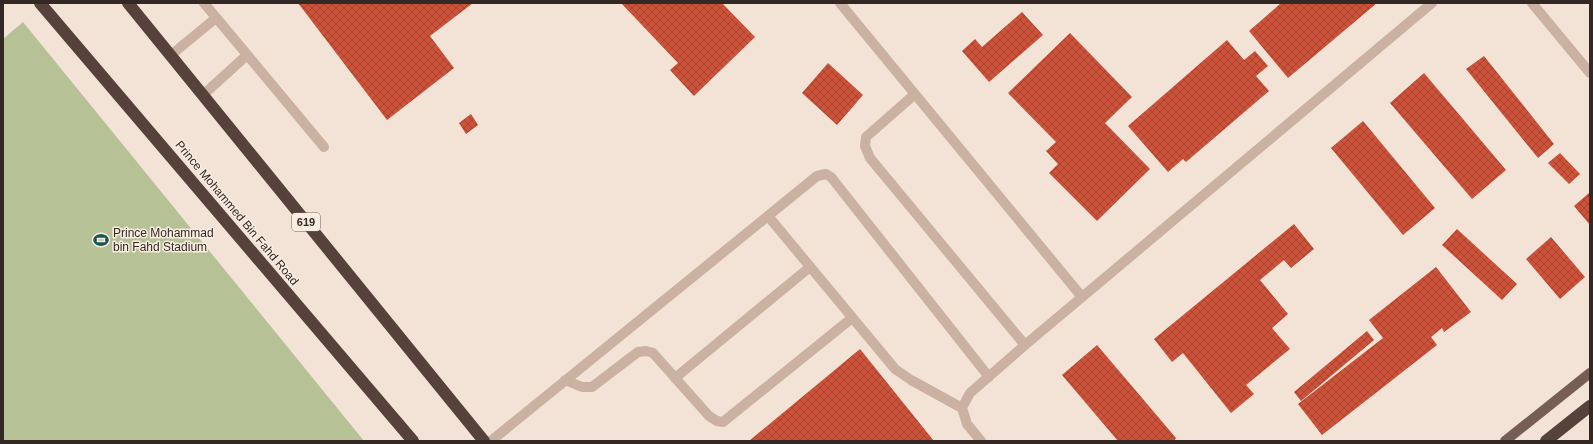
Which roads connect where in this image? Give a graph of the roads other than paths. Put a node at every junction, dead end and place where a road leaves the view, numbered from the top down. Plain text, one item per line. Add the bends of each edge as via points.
1 (40, 3) edge
2 (128, 3) edge
3 (204, 3) edge
4 (840, 3) edge
5 (1432, 3) edge
6 (1532, 3) edge
7 (216, 18) junction
8 (171, 55) junction
9 (247, 55) junction
10 (1590, 73) edge
11 (915, 94) junction
12 (203, 95) junction
13 (324, 147) dead end
14 (768, 216) junction
15 (810, 267) junction
16 (1082, 297) junction
17 (852, 318) junction
18 (1025, 345) junction
19 (1590, 373) edge
20 (989, 377) junction
21 (675, 378) junction
22 (565, 380) junction
23 (1590, 406) edge
24 (962, 408) junction
25 (412, 441) edge
26 (484, 441) edge
27 (491, 441) edge
28 (981, 441) edge
29 (1505, 441) edge
30 (1546, 441) edge

1 - 25 highway, Prince Mohammed Bin Fahd Road
2 - 8 highway, 619
3 - 7 street
4 - 11 street
5 - 16 street
6 - 10 street
7 - 8 street
7 - 9 street
8 - 12 highway, 619
9 - 12 street
9 - 13 street
11 - 16 street
11 - 18 street via 866,137 865,146 870,158
12 - 26 highway, 619
14 - 15 street
14 - 20 street via 817,176 826,174 831,177
14 - 22 street
15 - 17 street
15 - 21 street
16 - 18 street
17 - 21 street via 723,422 709,416
17 - 24 street via 895,369
18 - 20 street
19 - 29 main road
20 - 24 street via 970,393
21 - 22 street via 653,353 646,351 638,352 592,387 582,387
22 - 27 street
23 - 30 highway
24 - 28 street via 967,424

